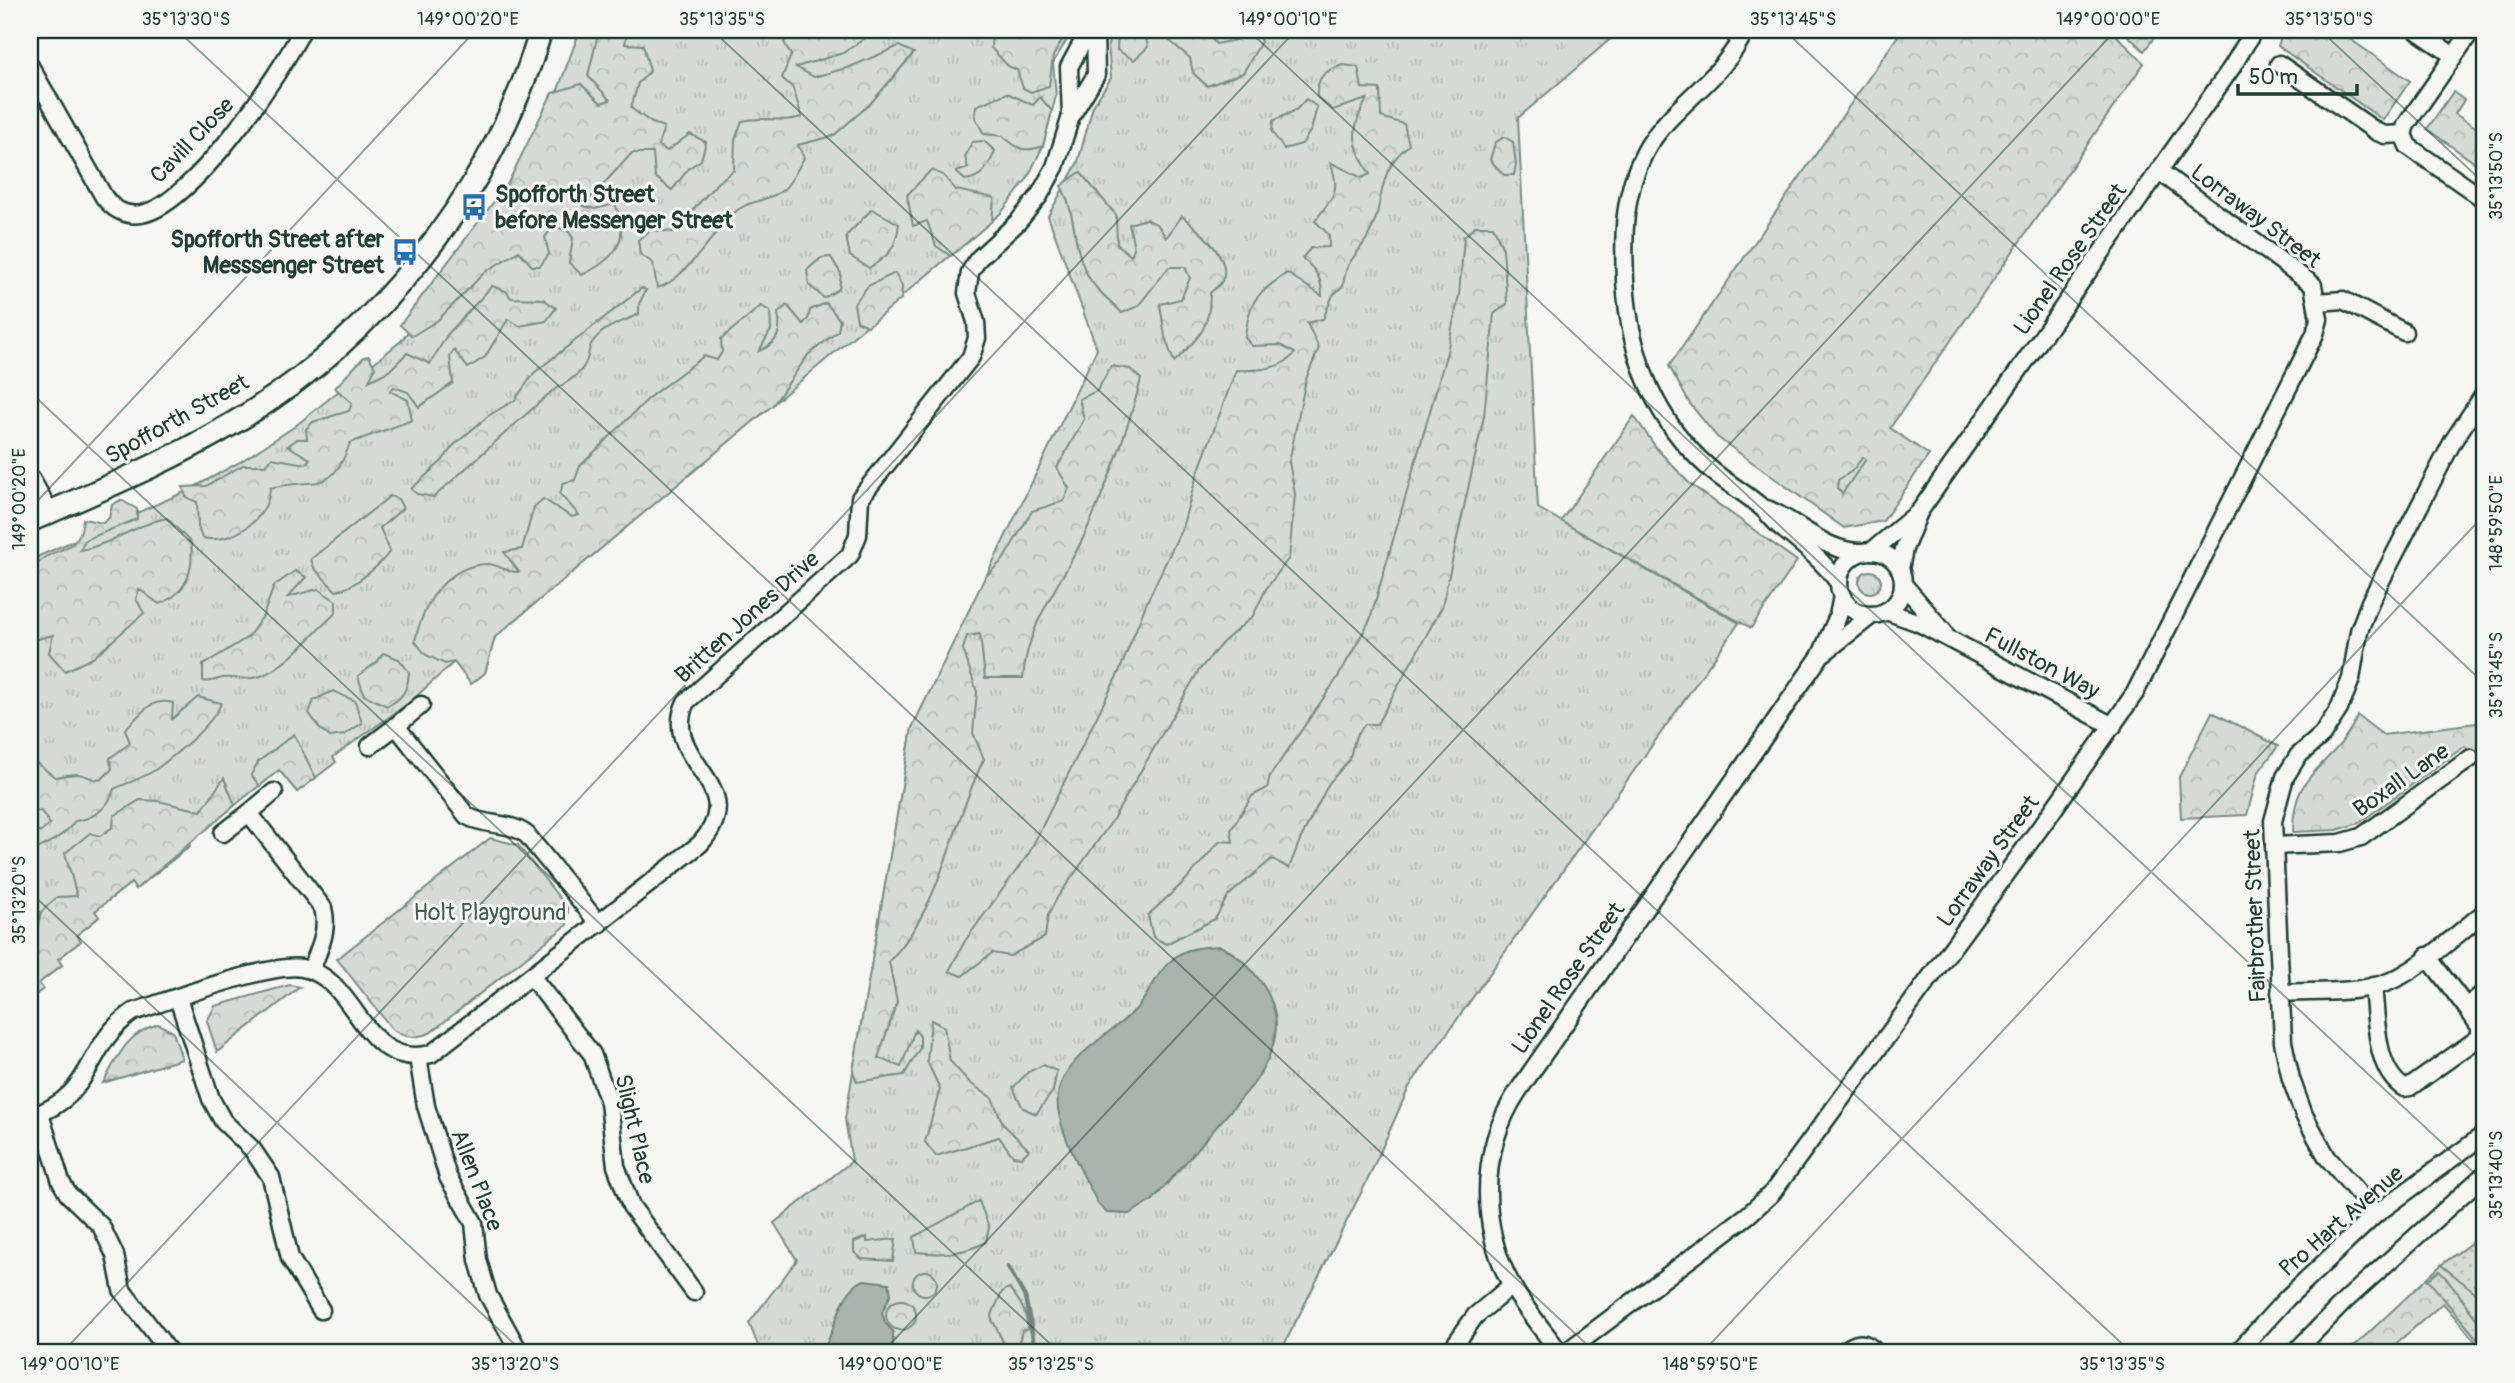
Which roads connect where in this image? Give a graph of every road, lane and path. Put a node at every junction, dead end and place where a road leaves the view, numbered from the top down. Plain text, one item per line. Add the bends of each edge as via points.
1 (302, 30) edge
2 (541, 30) edge
3 (1089, 30) edge
4 (1095, 30) edge
5 (1745, 30) edge
6 (2254, 30) edge
7 (2416, 30) edge
8 (2472, 30) edge
9 (2454, 56) junction
10 (2279, 64) dead end
11 (30, 66) edge
12 (1071, 116) junction
13 (2403, 134) junction
14 (2160, 171) junction
15 (2485, 200) edge
16 (2318, 302) junction
17 (2404, 332) dead end
18 (2485, 393) edge
19 (30, 477) edge
20 (1761, 506) junction
21 (50, 512) junction
22 (1919, 512) junction
23 (30, 522) edge
24 (1866, 552) junction
25 (1901, 576) junction
26 (1841, 590) junction
27 (1879, 613) junction
28 (1950, 639) junction
29 (1821, 655) junction
30 (421, 705) dead end
31 (396, 726) junction
32 (2113, 726) junction
33 (370, 746) dead end
34 (2471, 758) dead end
35 (275, 792) dead end
36 (248, 813) junction
37 (223, 833) dead end
38 (2274, 846) junction
39 (2485, 912) edge
40 (599, 924) junction
41 (2427, 956) junction
42 (310, 970) junction
43 (532, 976) junction
44 (2373, 986) junction
45 (2485, 992) edge
46 (2280, 993) junction
47 (178, 998) junction
48 (2466, 1007) junction
49 (418, 1057) junction
50 (35, 1115) edge
51 (2485, 1134) edge
52 (2485, 1174) edge
53 (2376, 1214) junction
54 (1512, 1285) junction
55 (694, 1292) dead end
56 (321, 1310) dead end
57 (170, 1353) edge
58 (520, 1353) edge
59 (1449, 1353) edge
60 (1562, 1353) edge
61 (1841, 1353) edge
62 (1876, 1353) edge
63 (2237, 1353) edge
64 (2294, 1353) edge

1 - 11 street, Cavill Close via 288,59 235,134 184,186 142,214 121,212 108,203
2 - 21 main road, Spofforth Street via 516,99 462,199 391,291 345,338 290,385 232,424 168,459
3 - 12 street, Britten Jones Drive via 1069,67
4 - 12 street, Britten Jones Drive via 1096,75
5 - 20 street via 1714,77 1672,117 1645,152 1626,200 1624,256 1629,323 1648,388 1686,445
6 - 14 street, Lionel Rose Street
7 - 9 street
8 - 9 street
9 - 13 street
10 - 13 street via 2377,132
12 - 40 street, Britten Jones Drive via 1061,152 1039,196 970,272 967,293 977,338 971,357 860,498 858,535 850,555 686,702 680,732 685,748 712,783 718,804 711,832
13 - 15 street via 2408,146
14 - 16 street, Lorraway Street via 2313,285
14 - 22 street, Lionel Rose Street
16 - 17 street, Lorraway Street via 2343,300
16 - 32 street, Lorraway Street via 2315,334 2135,693
18 - 38 street, Fairbrother Street via 2453,441 2370,601 2339,709 2285,777 2273,821
19 - 21 street
20 - 24 street via 1787,517 1833,548
20 - 26 street via 1813,552
21 - 23 main road, Spofforth Street
22 - 24 street, Lionel Rose Street
22 - 25 street, Lionel Rose Street via 1904,549
24 - 25 street via 1888,556
24 - 26 street via 1843,568
25 - 27 street via 1898,600
25 - 28 street, Fullston Way
26 - 27 street via 1854,610
26 - 29 street, Lionel Rose Street via 1838,616
27 - 28 street, Fullston Way via 1904,616
27 - 29 street, Lionel Rose Street
28 - 32 street, Fullston Way
29 - 54 street, Lionel Rose Street via 1507,1108 1493,1149 1488,1211
30 - 31 street
31 - 33 street
31 - 40 street via 467,816 527,835
32 - 60 street, Lorraway Street via 1772,1193
34 - 38 street, Boxall Lane via 2361,837
35 - 36 street
36 - 37 street
36 - 42 street via 323,908 327,922 324,937
38 - 46 street, Fairbrother Street
39 - 41 street
40 - 43 street, Britten Jones Drive
41 - 44 street via 2403,974
41 - 48 street
42 - 47 street via 282,967
42 - 49 street via 331,983 381,1045
43 - 49 street, Britten Jones Drive via 443,1047
43 - 55 street, Slight Place via 592,1054 609,1102 616,1166 631,1206
44 - 46 street
44 - 48 street via 2383,1059 2404,1088 2480,1037 2480,1027
45 - 48 street
46 - 53 street, Fairbrother Street via 2286,1061 2304,1115 2327,1157
47 - 50 street via 133,1012 118,1023 76,1091 63,1104
47 - 56 street via 211,1099 223,1121 252,1149 271,1177 290,1258
49 - 58 street, Allen Place via 426,1105 448,1177 474,1223 488,1295
50 - 57 street via 68,1194 101,1226 115,1255 122,1290
51 - 53 street, Pro Hart Avenue
52 - 64 street
53 - 63 street, Pro Hart Avenue via 2287,1298
54 - 59 street via 1475,1316
54 - 60 street, Lionel Rose Street
61 - 62 street via 1859,1342

